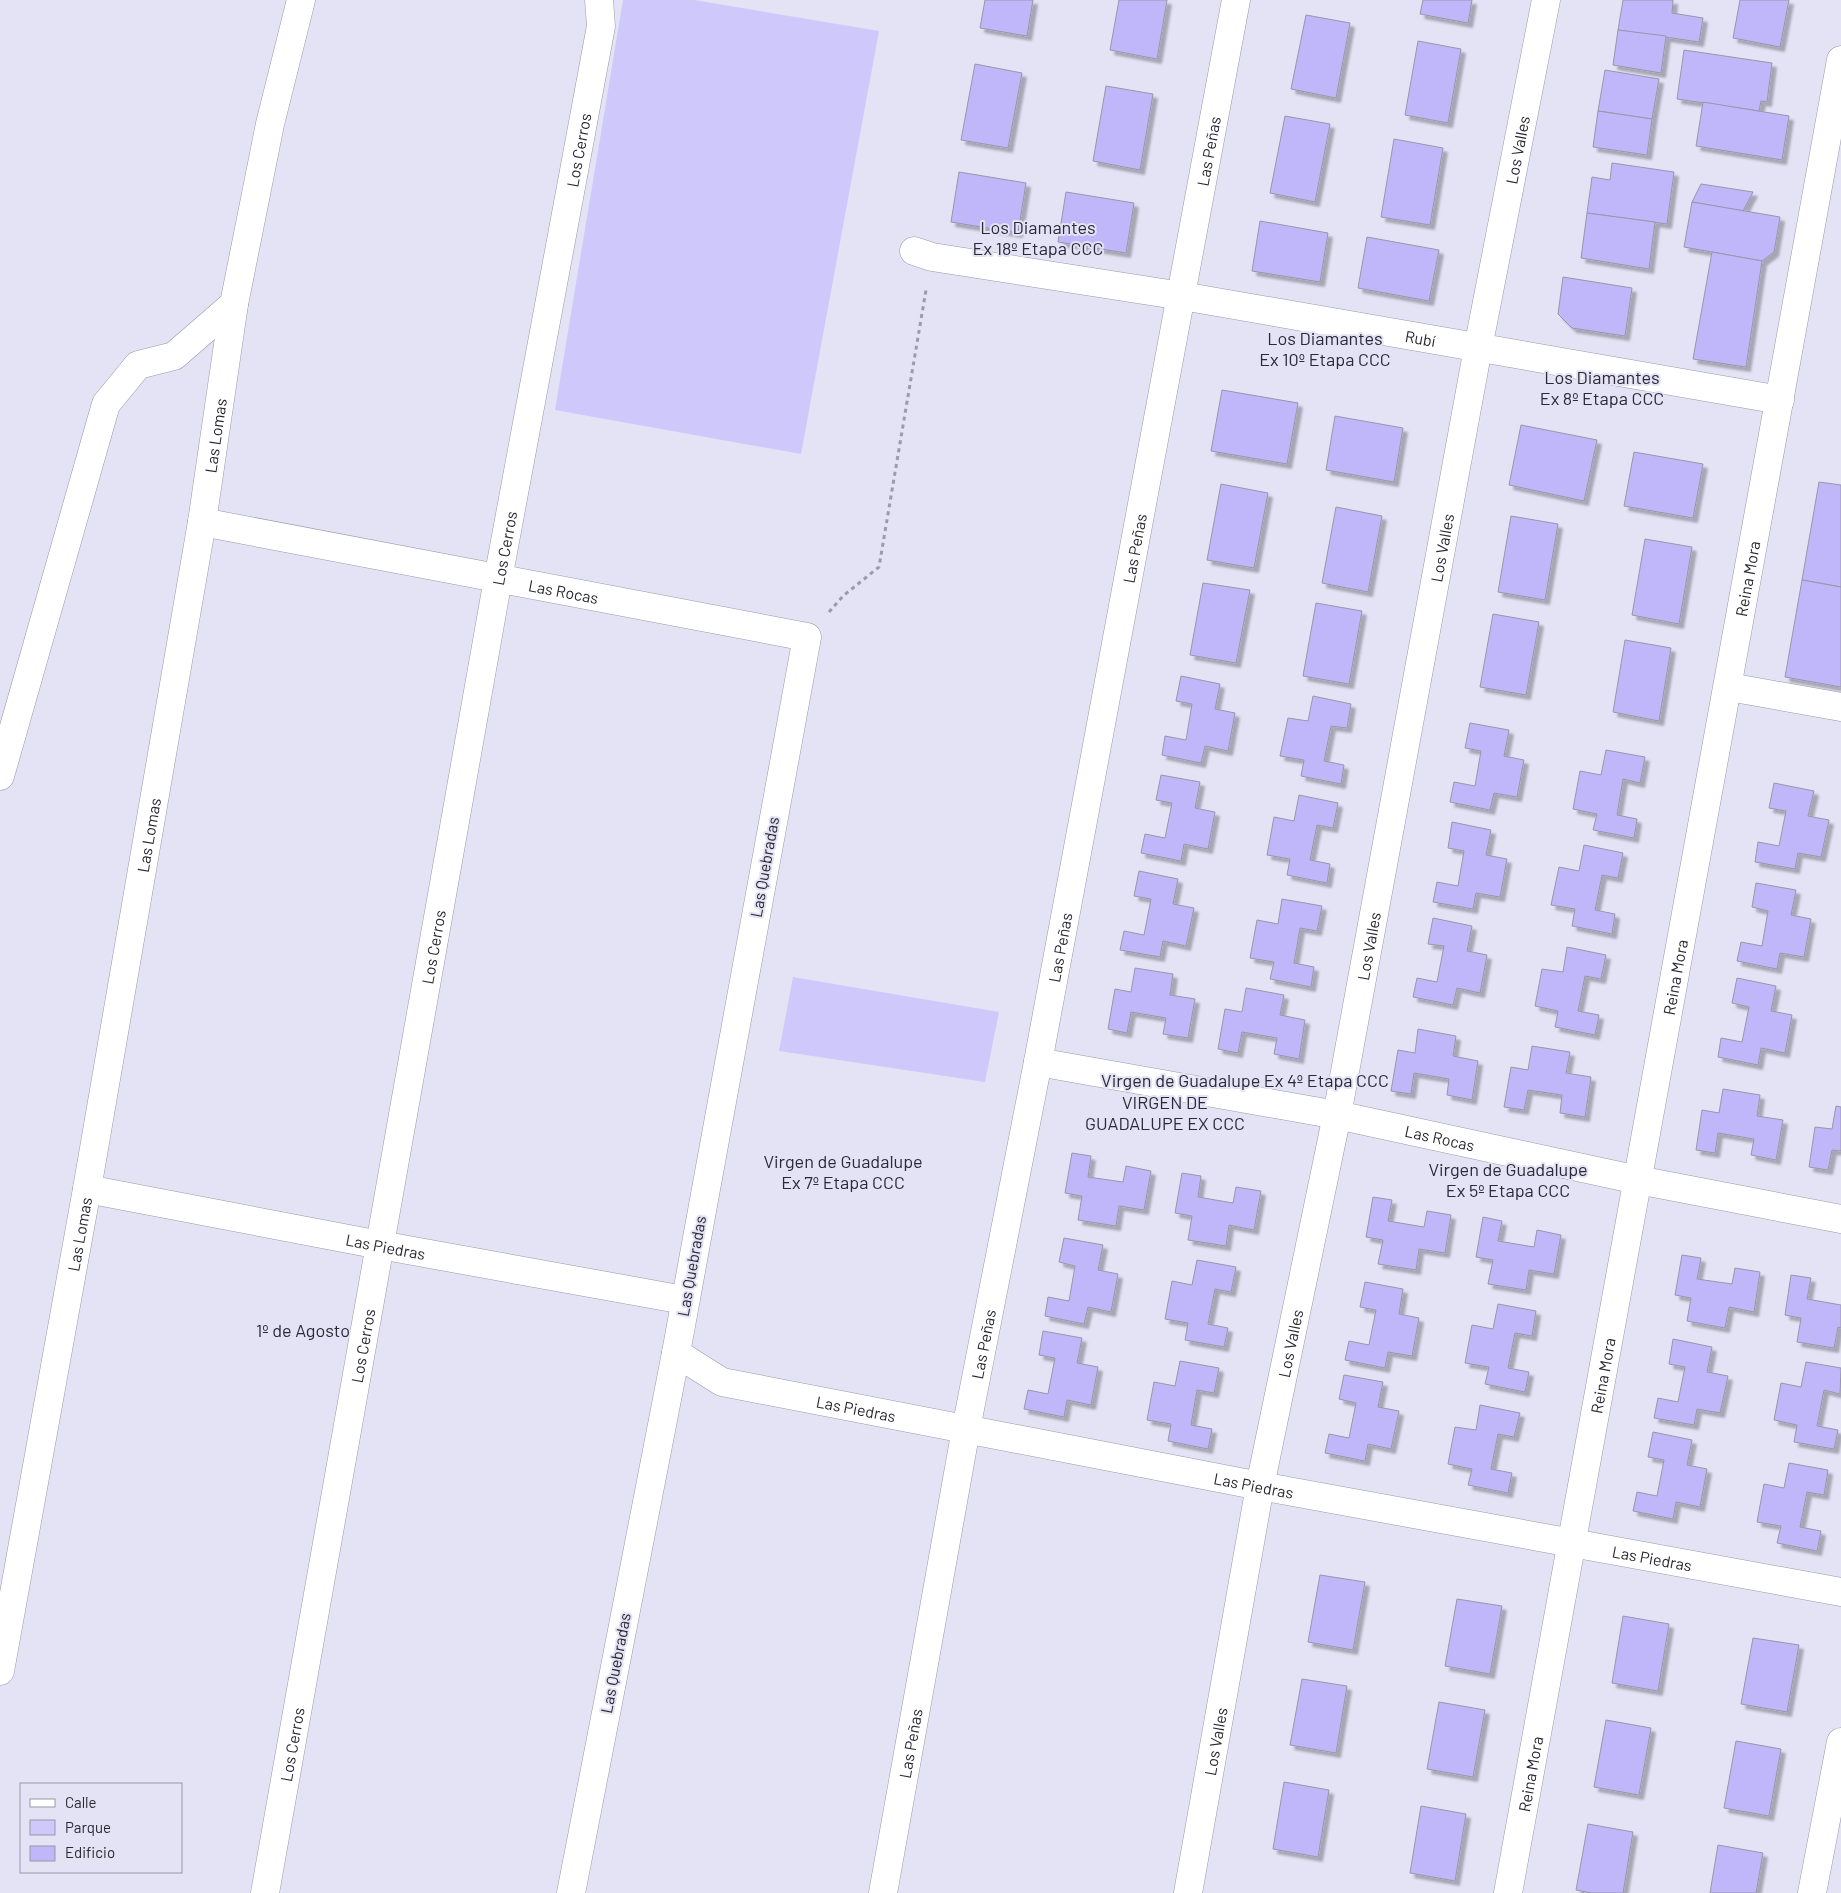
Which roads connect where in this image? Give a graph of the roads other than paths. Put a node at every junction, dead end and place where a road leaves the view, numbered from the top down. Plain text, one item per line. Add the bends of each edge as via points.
1 (302, 0) edge
2 (599, 0) edge
3 (1236, 0) edge
4 (1546, 0) edge
5 (1841, 60) edge
6 (923, 254) road end
7 (1182, 296) junction
8 (234, 304) junction
9 (1478, 348) junction
10 (1780, 400) junction
11 (202, 522) junction
12 (498, 579) junction
13 (807, 637) joint
14 (1729, 687) junction
15 (1841, 707) edge
16 (0, 776) edge
17 (1038, 1062) junction
18 (1337, 1116) junction
19 (1638, 1180) junction
20 (87, 1189) junction
21 (1841, 1219) edge
22 (380, 1245) junction
23 (684, 1300) junction
24 (676, 1353) junction
25 (966, 1429) junction
26 (1260, 1486) junction
27 (1571, 1543) junction
28 (1841, 1592) edge
29 (0, 1671) edge
30 (1841, 1742) edge
31 (265, 1893) edge
32 (571, 1893) edge
33 (883, 1893) edge
34 (1188, 1893) edge
35 (1508, 1893) edge
36 (1812, 1893) edge

1 - 8 street, Las Lomas via 270,124
2 - 12 street, Los Cerros via 600,26
3 - 7 street, Las Peñas
4 - 9 street, Los Valles
5 - 10 street, Reina Mora
6 - 7 street, Rubí
7 - 9 street, Rubí
7 - 17 street, Las Peñas
8 - 11 street, Las Lomas
8 - 16 street via 174,356 138,366 106,404
9 - 10 street, Rubí
9 - 18 street, Los Valles
10 - 14 street, Reina Mora
11 - 12 street, Las Rocas
11 - 20 street, Las Lomas
12 - 13 street, Las Rocas
12 - 22 street, Los Cerros
13 - 23 street, Las Quebradas
14 - 15 street
14 - 19 street, Reina Mora
17 - 18 street, Las Rocas
17 - 25 street, Las Peñas
18 - 19 street, Las Rocas
18 - 26 street, Los Valles
19 - 21 street, Las Rocas
19 - 27 street, Reina Mora
20 - 22 street, Las Piedras
20 - 29 street, Las Lomas
22 - 23 street, Las Piedras
22 - 31 street, Los Cerros
23 - 24 street, Las Quebradas
24 - 25 street, Las Piedras via 722,1382
24 - 32 street, Las Quebradas
25 - 26 street, Las Piedras
25 - 33 street, Las Peñas
26 - 27 street, Las Piedras
26 - 34 street, Los Valles
27 - 28 street, Las Piedras
27 - 35 street, Reina Mora
30 - 36 street

